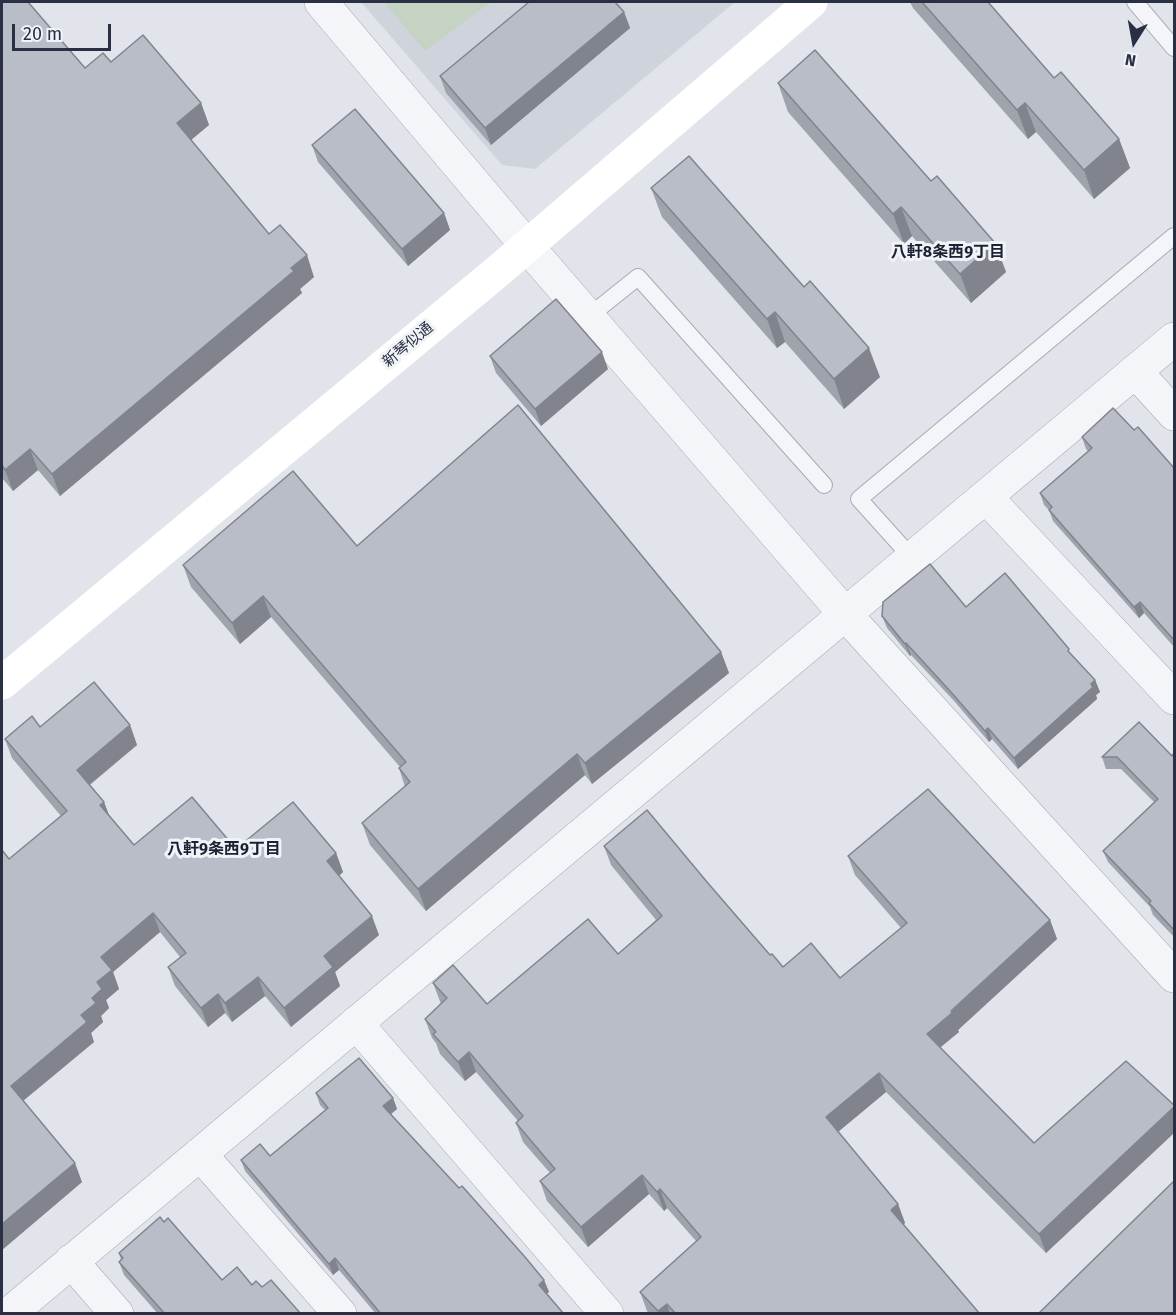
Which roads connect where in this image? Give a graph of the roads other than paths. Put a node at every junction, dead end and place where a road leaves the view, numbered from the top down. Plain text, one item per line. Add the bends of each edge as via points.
1 (321, 2) edge
2 (811, 2) edge
3 (1135, 2) edge
4 (1174, 48) edge
5 (1174, 236) edge
6 (526, 246) junction
7 (588, 317) junction
8 (1174, 339) edge
9 (1135, 372) junction
10 (1174, 414) edge
11 (824, 485) dead end
12 (986, 497) junction
13 (912, 558) junction
14 (845, 614) junction
15 (2, 684) edge
16 (1174, 698) edge
17 (1174, 976) edge
18 (356, 1023) junction
19 (200, 1154) junction
20 (71, 1261) junction
21 (9, 1314) edge
22 (117, 1314) edge
23 (340, 1314) edge
24 (607, 1314) edge

1 - 6 street
2 - 6 street, 新琴似通
3 - 4 lane
5 - 13 lane via 859,499
6 - 7 street
6 - 15 street, 新琴似通
7 - 11 lane via 638,277
7 - 14 street
8 - 9 street
9 - 10 street
9 - 12 street
12 - 13 street
12 - 16 street
13 - 14 street
14 - 17 street
14 - 18 street
18 - 19 street
18 - 24 street
19 - 20 street
19 - 23 street
20 - 21 street
20 - 22 street

